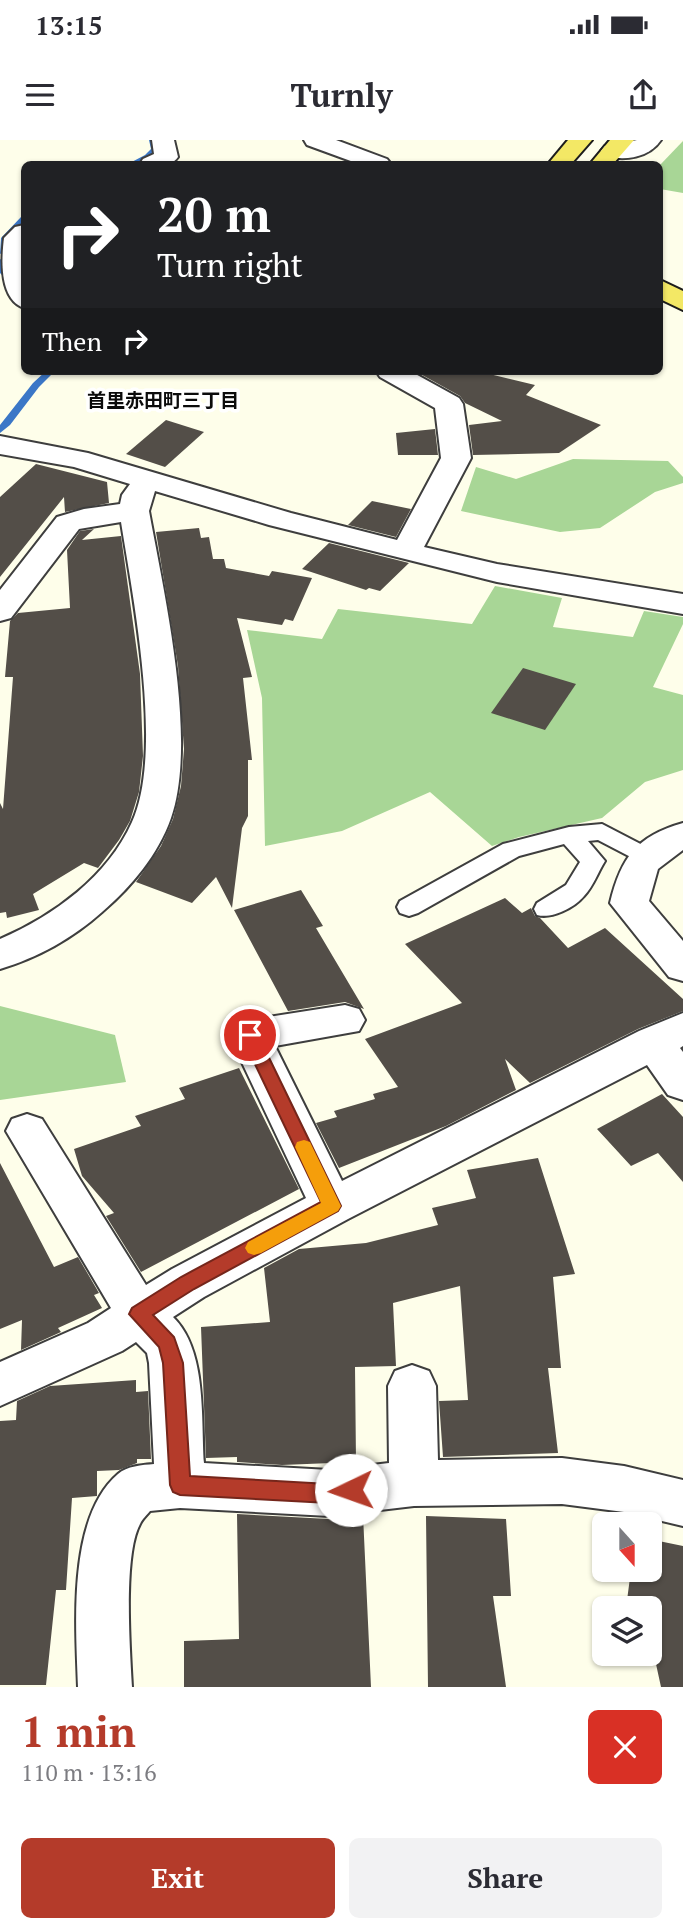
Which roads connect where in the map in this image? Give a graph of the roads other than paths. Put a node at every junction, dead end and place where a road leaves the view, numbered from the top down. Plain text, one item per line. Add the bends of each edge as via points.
1 (314, 140) edge
2 (378, 140) edge
3 (580, 140) edge
4 (650, 140) edge
5 (673, 140) edge
6 (350, 151) junction
7 (612, 152) edge
8 (372, 161) edge
9 (562, 161) edge
10 (655, 161) edge
11 (21, 234) edge
12 (18, 289) edge
13 (403, 375) edge
14 (17, 447) edge
15 (140, 496) junction
16 (406, 552) junction
17 (683, 604) edge
18 (0, 611) edge
19 (569, 835) junction
20 (683, 836) edge
21 (646, 856) junction
22 (408, 907) dead end
23 (546, 909) dead end
24 (0, 955) edge
25 (683, 967) edge
26 (345, 1020) dead end
27 (669, 1035) edge
28 (683, 1084) edge
29 (27, 1131) dead end
30 (332, 1206) junction
31 (139, 1314) junction
32 (0, 1385) edge
33 (412, 1386) dead end
34 (414, 1483) junction
35 (180, 1485) junction
36 (683, 1503) edge
37 (105, 1687) edge

1 - 6 street
2 - 6 street
3 - 9 main road
4 - 7 street via 640,149
5 - 10 street
6 - 8 street
11 - 12 street via 16,238
13 - 16 street via 437,385 449,404 456,458
14 - 15 street
15 - 16 street via 280,520
15 - 18 street via 68,523
15 - 24 street via 163,717 160,792 129,863 95,897 50,931
16 - 17 street via 496,573
19 - 21 lane via 601,832
19 - 22 lane via 511,850
19 - 23 lane via 593,861 575,891
20 - 21 street
21 - 25 street via 635,875 629,903
26 - 30 street via 250,1035
27 - 28 street
27 - 30 street
29 - 31 street
30 - 31 street
31 - 32 street via 105,1337
31 - 35 street via 167,1343 173,1363
33 - 34 street
34 - 35 street via 329,1493
34 - 36 street via 562,1481
35 - 37 street via 137,1489 118,1513 104,1596

